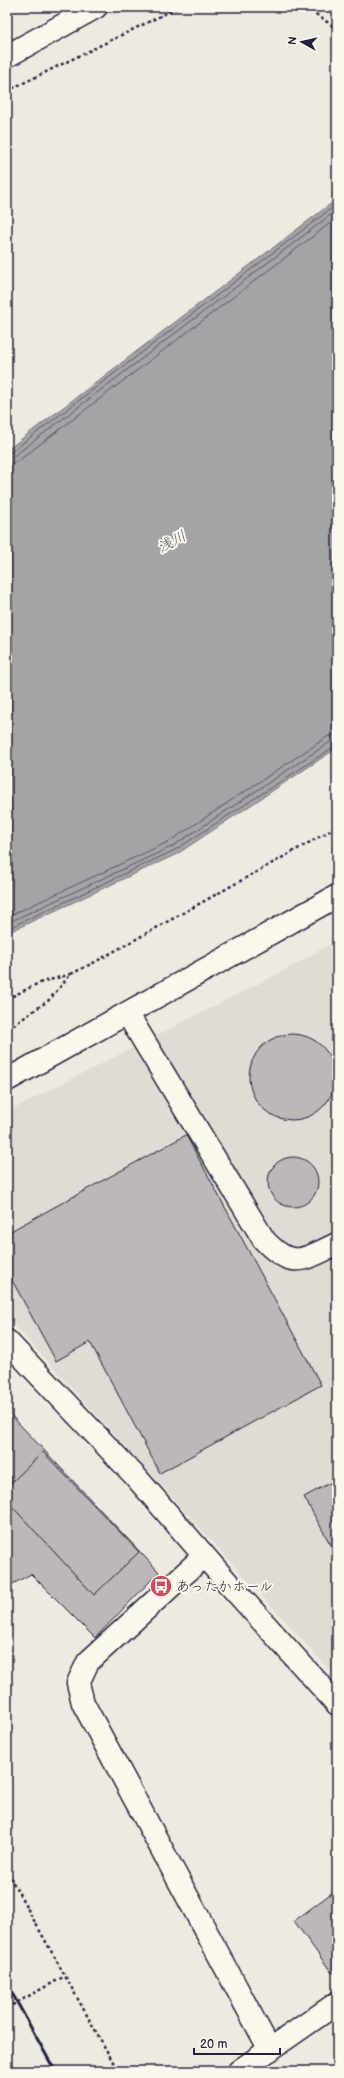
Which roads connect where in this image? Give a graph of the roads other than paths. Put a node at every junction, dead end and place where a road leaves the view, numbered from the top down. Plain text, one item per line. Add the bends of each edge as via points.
1 (96, 7) edge
2 (7, 56) edge
3 (337, 896) edge
4 (127, 1013) junction
5 (7, 1080) edge
6 (337, 1244) edge
7 (7, 1342) edge
8 (204, 1556) junction
9 (337, 1704) edge
10 (337, 2003) edge
11 (270, 2050) junction
12 (239, 2071) edge

1 - 2 street
3 - 4 street
4 - 5 street
4 - 6 street via 264,1240 292,1261 303,1260
7 - 8 street via 135,1476
8 - 9 street
8 - 11 street via 88,1662 78,1683 83,1703
10 - 11 street
11 - 12 street

